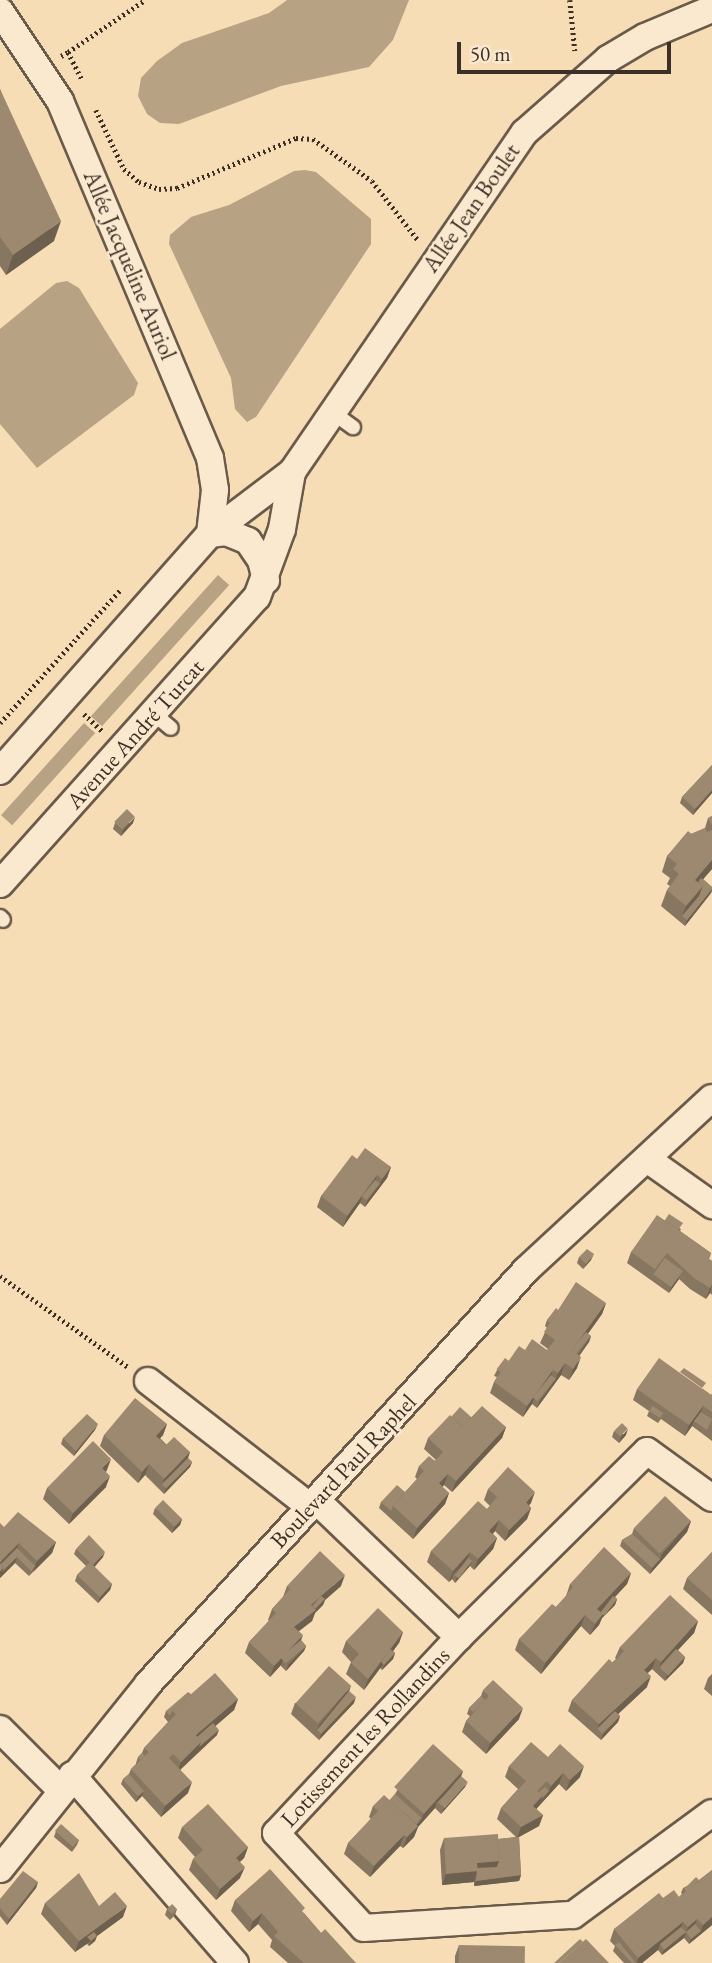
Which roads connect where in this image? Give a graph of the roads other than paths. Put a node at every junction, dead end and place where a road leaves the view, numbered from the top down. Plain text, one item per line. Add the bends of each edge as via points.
1 (712, 9) edge
2 (0, 10) edge
3 (292, 472) junction
4 (210, 534) junction
5 (266, 580) junction
6 (0, 771) edge
7 (0, 884) edge
8 (712, 1098) edge
9 (648, 1159) junction
10 (712, 1205) edge
11 (148, 1381) road end
12 (712, 1497) edge
13 (313, 1504) junction
14 (459, 1637) junction
15 (0, 1728) edge
16 (66, 1782) junction
17 (712, 1813) edge
18 (0, 1869) edge
19 (235, 1963) edge

1 - 3 street, Allée Jean Boulet via 645,37 608,60 524,133 342,419
2 - 4 street, Allée Jacqueline Auriol via 60,100 210,458 215,490
3 - 4 street
3 - 5 street, Avenue André Turcat
4 - 5 street via 226,532 248,541 261,560
4 - 6 street
5 - 7 street, Avenue André Turcat via 162,721
8 - 9 street, Boulevard Paul Raphel
9 - 10 street
9 - 13 street, Boulevard Paul Raphel via 526,1270
11 - 13 street, Lotissement les Rollandins
12 - 14 street, Lotissement les Rollandins via 647,1451
13 - 14 street, Lotissement les Rollandins
13 - 16 street, Boulevard Paul Raphel
14 - 17 street, Lotissement les Rollandins via 276,1833 364,1928 573,1915
15 - 16 street
16 - 18 street, Boulevard Paul Raphel
16 - 19 street

